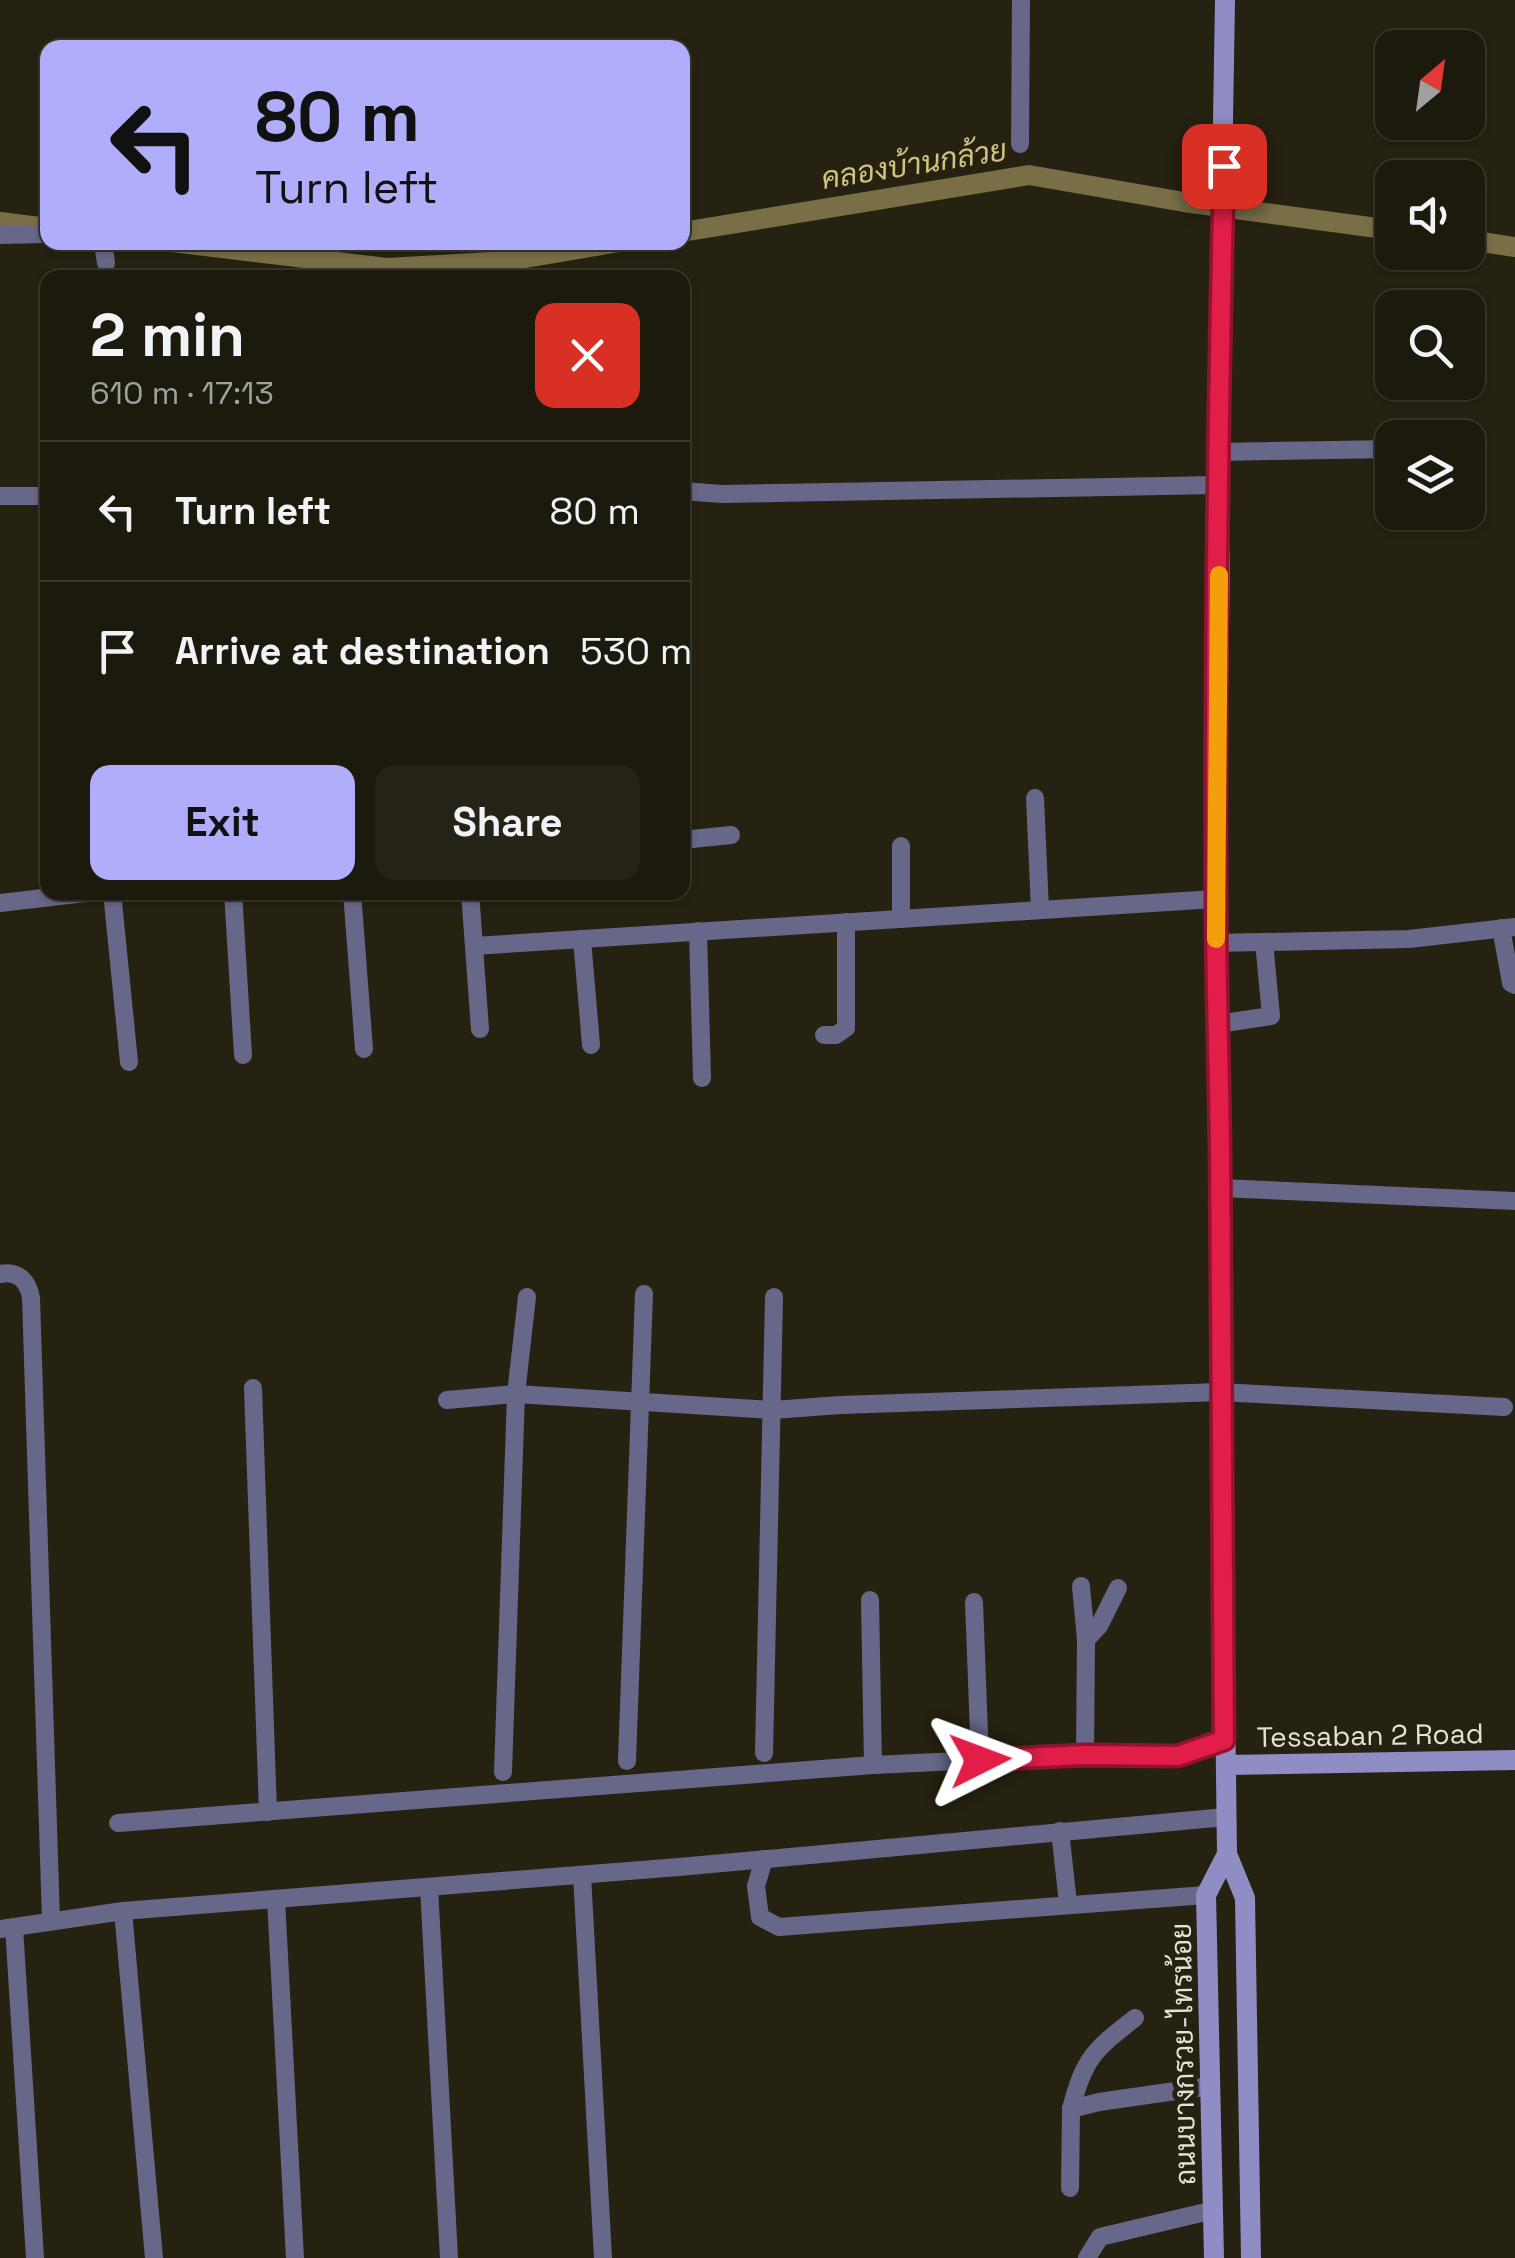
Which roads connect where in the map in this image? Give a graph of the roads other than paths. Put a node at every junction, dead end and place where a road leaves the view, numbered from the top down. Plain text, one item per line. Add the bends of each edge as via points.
1 (1021, 0) edge
2 (1225, 0) edge
3 (1020, 144) dead end
4 (0, 234) edge
5 (40, 234) edge
6 (104, 250) edge
7 (106, 262) dead end
8 (1375, 449) edge
9 (1218, 452) junction
10 (1217, 485) junction
11 (690, 492) edge
12 (0, 496) edge
13 (40, 496) edge
14 (1035, 798) dead end
15 (732, 836) dead end
16 (690, 839) edge
17 (902, 846) dead end
18 (40, 898) edge
19 (1216, 899) junction
20 (113, 900) edge
21 (234, 900) edge
22 (353, 900) edge
23 (471, 900) edge
24 (0, 903) edge
25 (1040, 910) junction
26 (901, 918) junction
27 (846, 922) junction
28 (1508, 928) edge
29 (698, 931) junction
30 (582, 939) junction
31 (1264, 942) junction
32 (1216, 943) junction
33 (474, 946) junction
34 (1515, 986) edge
35 (1218, 1024) junction
36 (480, 1028) dead end
37 (824, 1035) dead end
38 (591, 1045) dead end
39 (364, 1049) dead end
40 (244, 1055) dead end
41 (129, 1062) dead end
42 (702, 1078) dead end
43 (1220, 1188) junction
44 (1515, 1201) edge
45 (0, 1274) edge
46 (644, 1294) dead end
47 (527, 1297) dead end
48 (774, 1298) dead end
49 (253, 1388) dead end
50 (1220, 1392) junction
51 (516, 1394) junction
52 (447, 1400) dead end
53 (639, 1400) junction
54 (1504, 1407) dead end
55 (773, 1410) junction
56 (1081, 1586) dead end
57 (1118, 1588) dead end
58 (870, 1600) dead end
59 (974, 1602) dead end
60 (1086, 1640) junction
61 (1224, 1740) junction
62 (764, 1753) dead end
63 (1085, 1755) junction
64 (980, 1760) junction
65 (1515, 1760) edge
66 (627, 1761) dead end
67 (874, 1765) junction
68 (1226, 1765) junction
69 (503, 1772) dead end
70 (268, 1812) junction
71 (1226, 1817) junction
72 (118, 1824) dead end
73 (1060, 1831) junction
74 (1226, 1854) junction
75 (764, 1860) junction
76 (582, 1875) junction
77 (430, 1887) junction
78 (1206, 1895) junction
79 (276, 1899) junction
80 (1068, 1903) junction
81 (123, 1911) junction
82 (52, 1920) junction
83 (7, 1928) edge
84 (1136, 2018) dead end
85 (1210, 2086) junction
86 (1071, 2110) junction
87 (1070, 2188) dead end
88 (1214, 2210) junction
89 (35, 2258) edge
90 (154, 2258) edge
91 (295, 2258) edge
92 (449, 2258) edge
93 (603, 2258) edge
94 (1087, 2258) edge
95 (1214, 2258) edge
96 (1250, 2258) edge

1 - 3 street
2 - 9 main road, ถนนบางกรวย-ไทรน้อย
4 - 5 street
6 - 7 street
8 - 9 street
9 - 10 main road, ถนนบางกรวย-ไทรน้อย
10 - 11 street
10 - 19 main road, ถนนบางกรวย-ไทรน้อย
12 - 13 street
14 - 25 street
15 - 16 street
17 - 26 street
18 - 24 street
19 - 25 street
19 - 32 main road, ถนนบางกรวย-ไทรน้อย
20 - 41 street
21 - 40 street
22 - 39 street
23 - 33 street
25 - 26 street
26 - 27 street
27 - 29 street
27 - 37 street via 846,1028
28 - 31 street via 1408,939
28 - 34 street
29 - 30 street
29 - 42 street
30 - 33 street
30 - 38 street
31 - 32 street
31 - 35 street via 1271,1016
32 - 35 main road, ถนนบางกรวย-ไทรน้อย
33 - 36 street
35 - 43 main road, ถนนบางกรวย-ไทรน้อย
43 - 44 street
43 - 50 main road, ถนนบางกรวย-ไทรน้อย
45 - 82 street via 19,1276 32,1298
46 - 53 street
47 - 51 street
48 - 55 street
49 - 70 street
50 - 54 street
50 - 55 street
50 - 61 main road, ถนนบางกรวย-ไทรน้อย
51 - 52 street
51 - 53 street
51 - 69 street
53 - 55 street
53 - 66 street
55 - 62 street
56 - 60 street
57 - 60 street
58 - 67 street
59 - 64 street
60 - 63 street
61 - 63 street via 1178,1756
61 - 68 main road, ถนนบางกรวย-ไทรน้อย
63 - 64 street
64 - 67 street
65 - 68 main road, Tessaban 2 Road
67 - 70 street
68 - 71 main road, ถนนบางกรวย-ไทรน้อย
70 - 72 street
71 - 73 street
71 - 74 main road, ถนนบางกรวย-ไทรน้อย
73 - 75 street
73 - 80 street
74 - 78 main road, ถนนบางกรวย-ไทรน้อย
74 - 96 main road, ถนนบางกรวย-ไทรน้อย via 1245,1898
75 - 76 street
75 - 80 street via 756,1886 760,1917 778,1927
76 - 77 street
76 - 93 street
77 - 79 street
77 - 92 street
78 - 80 street
78 - 85 main road, ถนนบางกรวย-ไทรน้อย
79 - 81 street
79 - 91 street
81 - 82 street
81 - 90 street
82 - 83 street
83 - 89 street
84 - 86 street via 1095,2050 1079,2076
85 - 86 street
85 - 88 main road, ถนนบางกรวย-ไทรน้อย
86 - 87 street
88 - 94 street via 1100,2237
88 - 95 main road, ถนนบางกรวย-ไทรน้อย

